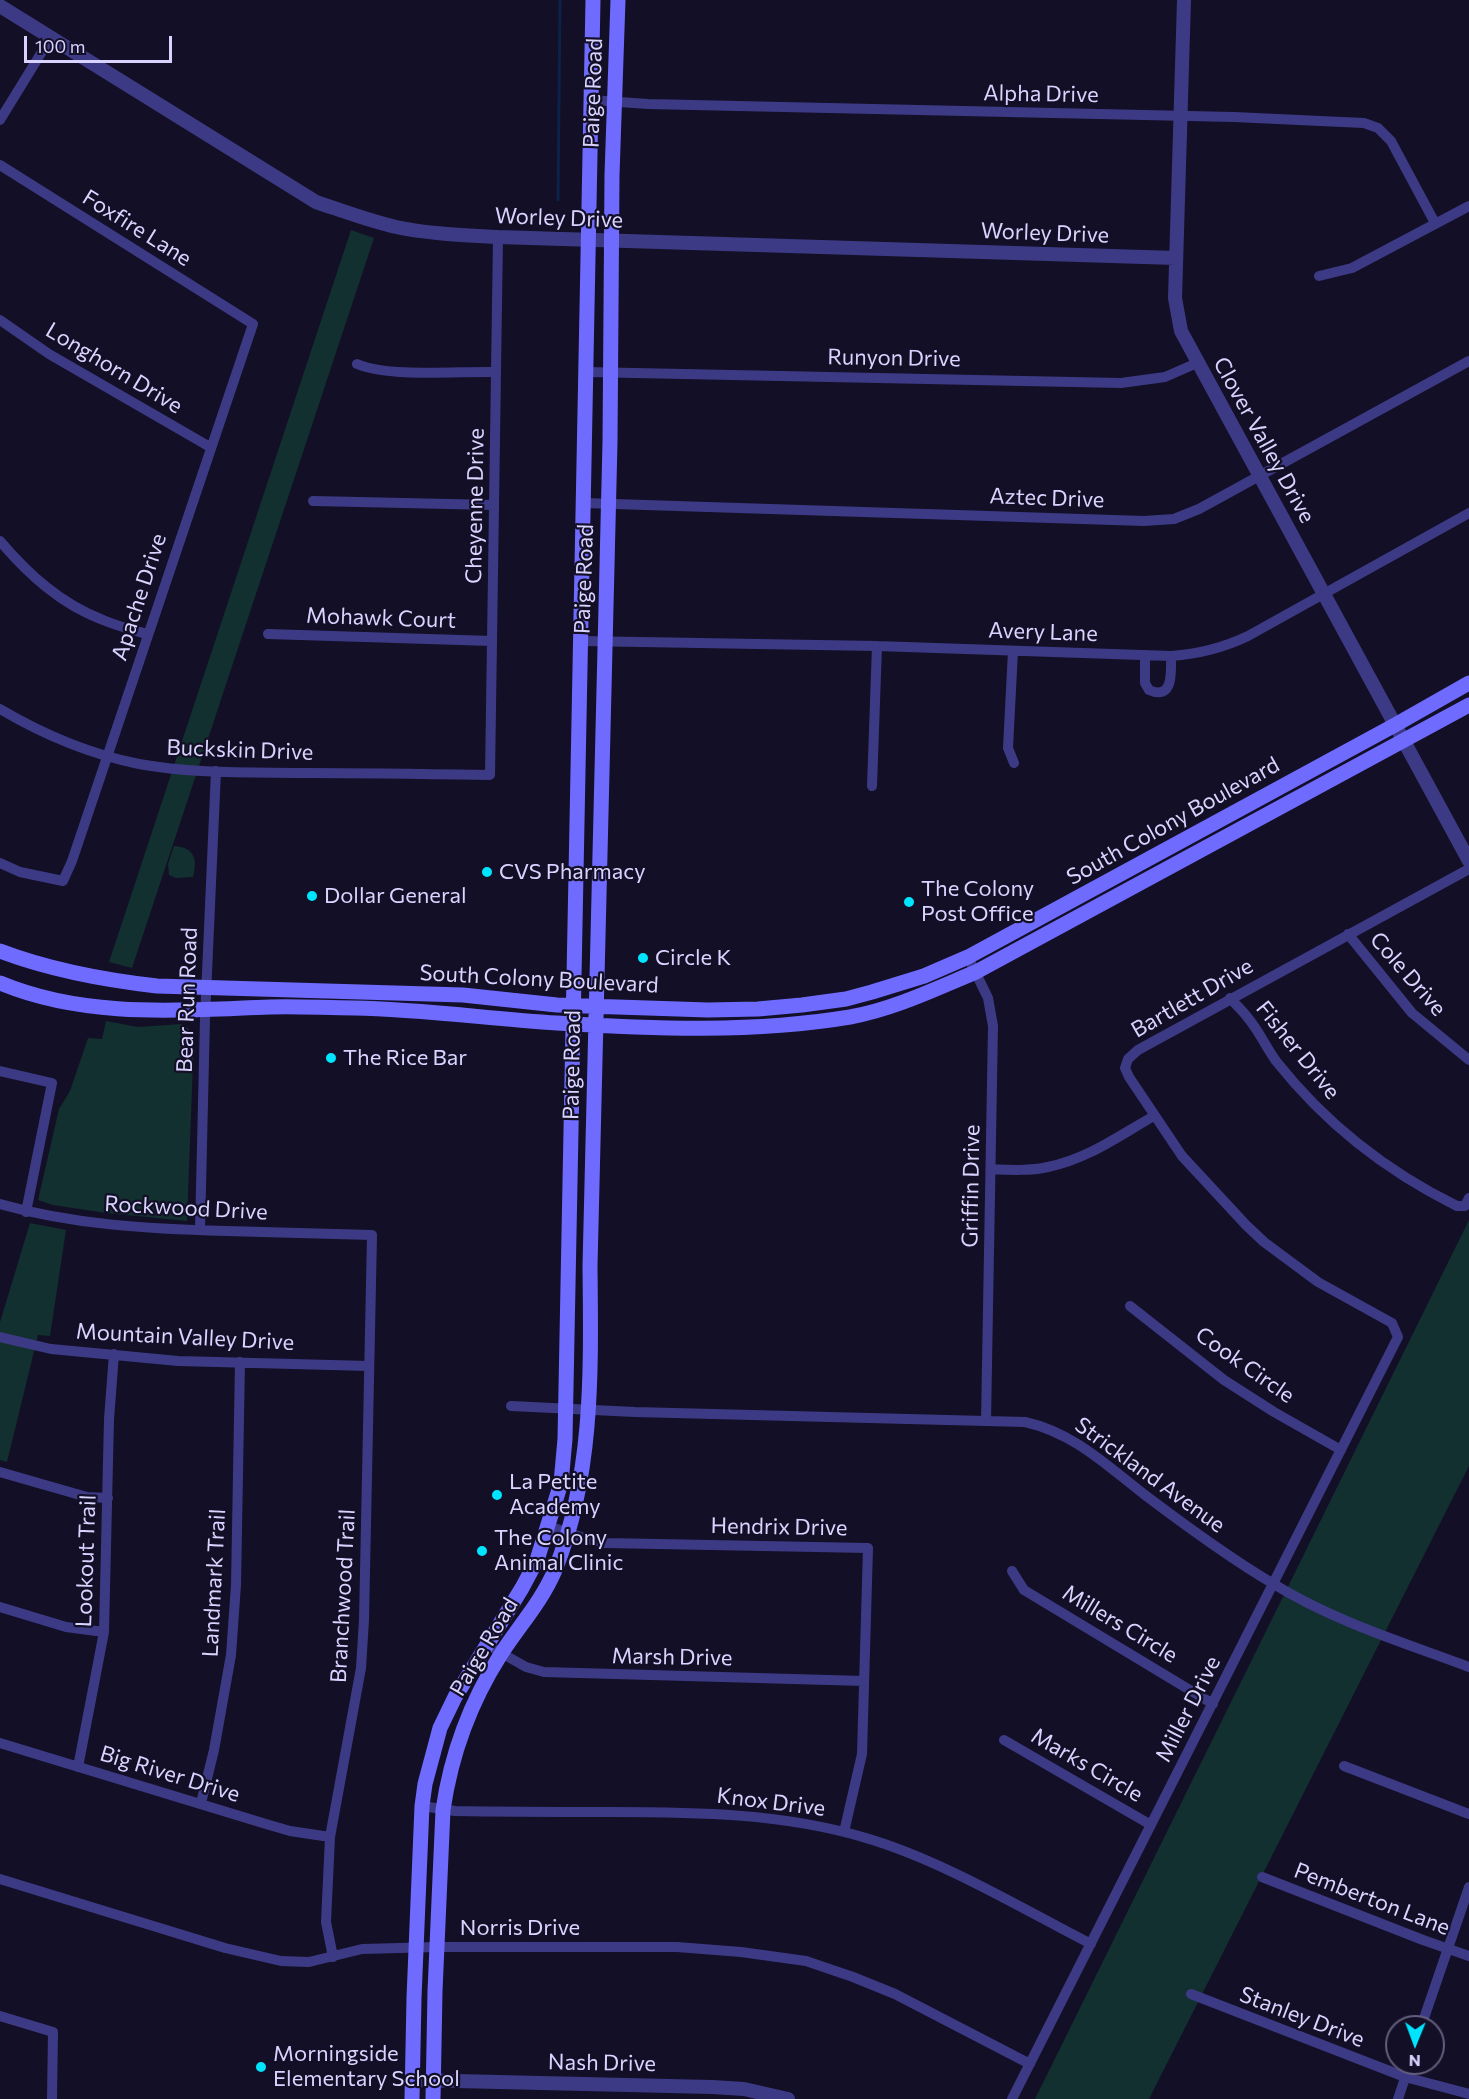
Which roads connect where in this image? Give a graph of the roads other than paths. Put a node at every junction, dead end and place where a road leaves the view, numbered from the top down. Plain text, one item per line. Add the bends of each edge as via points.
1 (593, 0) edge
2 (618, 0) edge
3 (1184, 0) edge
4 (0, 6) edge
5 (51, 37) junction
6 (591, 99) junction
7 (615, 102) junction
8 (1180, 116) junction
9 (0, 120) edge
10 (0, 165) edge
11 (1469, 206) edge
12 (1435, 223) junction
13 (498, 237) junction
14 (589, 240) junction
15 (612, 240) junction
16 (1176, 258) junction
17 (1319, 276) dead end
18 (0, 320) edge
19 (253, 324) joint
20 (1469, 361) edge
21 (1197, 363) junction
22 (357, 364) dead end
23 (496, 372) junction
24 (586, 372) junction
25 (611, 372) junction
26 (210, 447) junction
27 (1259, 476) junction
28 (313, 501) dead end
29 (584, 503) junction
30 (609, 504) junction
31 (494, 505) junction
32 (1469, 513) edge
33 (0, 541) edge
34 (1324, 593) junction
35 (147, 634) junction
36 (268, 634) dead end
37 (492, 641) junction
38 (581, 641) junction
39 (605, 642) junction
40 (877, 646) junction
41 (1013, 651) junction
42 (1145, 655) junction
43 (1172, 656) junction
44 (1469, 683) edge
45 (1469, 705) edge
46 (0, 709) edge
47 (1395, 725) junction
48 (1404, 741) junction
49 (107, 756) junction
50 (1014, 763) dead end
51 (216, 771) junction
52 (490, 775) joint
53 (872, 786) dead end
54 (600, 859) junction
55 (1469, 861) edge
56 (577, 862) junction
57 (1144, 862) junction
58 (0, 863) edge
59 (1469, 869) edge
60 (1152, 877) junction
61 (1347, 934) junction
62 (0, 951) edge
63 (968, 957) junction
64 (976, 972) junction
65 (0, 983) edge
66 (207, 988) junction
67 (356, 991) junction
68 (872, 992) junction
69 (442, 995) junction
70 (1230, 998) junction
71 (802, 1005) junction
72 (574, 1006) junction
73 (596, 1006) junction
74 (890, 1006) junction
75 (356, 1008) junction
76 (206, 1011) junction
77 (455, 1014) junction
78 (804, 1022) junction
79 (573, 1024) junction
80 (595, 1024) junction
81 (1469, 1060) edge
82 (0, 1071) edge
83 (1154, 1116) junction
84 (991, 1169) junction
85 (1469, 1198) edge
86 (0, 1204) edge
87 (569, 1210) junction
88 (591, 1211) junction
89 (26, 1212) junction
90 (200, 1230) junction
91 (372, 1235) joint
92 (1130, 1306) dead end
93 (0, 1337) edge
94 (1398, 1337) joint
95 (114, 1354) junction
96 (240, 1362) junction
97 (369, 1366) junction
98 (511, 1406) dead end
99 (566, 1409) junction
100 (588, 1410) junction
101 (986, 1421) junction
102 (1341, 1450) junction
103 (0, 1472) edge
104 (108, 1497) junction
105 (548, 1526) junction
106 (569, 1533) junction
107 (1012, 1571) dead end
108 (1273, 1584) junction
109 (0, 1607) edge
110 (104, 1632) junction
111 (487, 1642) junction
112 (501, 1654) junction
113 (1469, 1667) edge
114 (864, 1681) junction
115 (1213, 1704) junction
116 (1004, 1740) dead end
117 (0, 1743) edge
118 (1344, 1766) dead end
119 (78, 1767) junction
120 (201, 1803) junction
121 (422, 1806) junction
122 (443, 1810) junction
123 (1469, 1814) edge
124 (1151, 1825) junction
125 (844, 1832) junction
126 (330, 1837) junction
127 (1262, 1878) dead end
128 (0, 1879) edge
129 (1469, 1887) edge
130 (1091, 1944) junction
131 (416, 1947) junction
132 (437, 1947) junction
133 (1448, 1950) junction
134 (1469, 1956) edge
135 (333, 1957) junction
136 (1191, 1994) dead end
137 (1425, 2015) edge
138 (0, 2016) edge
139 (1030, 2064) junction
140 (1405, 2077) junction
141 (413, 2080) junction
142 (434, 2080) junction
143 (1469, 2094) edge
144 (52, 2099) edge
145 (412, 2099) edge
146 (433, 2099) edge
147 (788, 2099) edge
148 (1012, 2099) edge
149 (1398, 2099) edge

1 - 6 main road, Paige Road
2 - 7 main road, Paige Road
3 - 8 street, Clover Valley Drive
4 - 5 street, Worley Drive
5 - 9 street
5 - 13 street, Worley Drive via 316,201 398,228
6 - 7 street, Alpha Drive
6 - 14 main road, Paige Road
7 - 8 street, Alpha Drive
7 - 15 main road, Paige Road
8 - 12 street, Alpha Drive via 1344,121 1378,128 1399,155
8 - 16 street, Clover Valley Drive
10 - 19 street, Foxfire Lane
11 - 12 street
12 - 17 street via 1352,268
13 - 14 street, Worley Drive
13 - 23 street, Cheyenne Drive
14 - 15 street, Worley Drive
14 - 24 main road, Paige Road
15 - 16 street, Worley Drive
15 - 25 main road, Paige Road
16 - 21 street, Clover Valley Drive via 1177,316
18 - 26 street, Longhorn Drive via 49,354
19 - 26 street, Apache Drive
20 - 27 street, Aztec Drive
21 - 25 street, Runyon Drive via 1165,377 1121,383
21 - 27 street, Clover Valley Drive
22 - 23 street via 391,371
23 - 31 street, Cheyenne Drive
24 - 25 street, Runyon Drive
24 - 29 main road, Paige Road
25 - 30 main road, Paige Road
26 - 35 street, Apache Drive
27 - 30 street, Aztec Drive via 1184,516 1158,521
27 - 34 street, Clover Valley Drive
28 - 31 street
29 - 30 street, Aztec Drive
29 - 38 main road, Paige Road
30 - 39 main road, Paige Road
31 - 37 street, Cheyenne Drive
32 - 34 street, Avery Lane
33 - 35 street via 22,567 62,600 104,621
34 - 43 street, Avery Lane via 1232,643
34 - 47 street, Clover Valley Drive
35 - 49 street, Apache Drive
36 - 37 street, Mohawk Court
37 - 52 street, Cheyenne Drive
38 - 39 street, Avery Lane
38 - 56 main road, Paige Road
39 - 40 street, Avery Lane
39 - 54 main road, Paige Road
40 - 41 street, Avery Lane
40 - 53 street
41 - 42 street, Avery Lane
41 - 50 street via 1008,748
42 - 43 street, Avery Lane
42 - 43 street via 1145,683 1157,693 1170,683
44 - 47 main road, South Colony Boulevard
45 - 48 main road, South Colony Boulevard
46 - 49 street, Buckskin Drive via 61,741
47 - 48 street, Clover Valley Drive
47 - 57 main road, South Colony Boulevard
48 - 55 street, Clover Valley Drive
48 - 60 main road, South Colony Boulevard
49 - 51 street, Buckskin Drive via 140,764
49 - 58 street, Apache Drive via 63,881 20,872
51 - 52 street, Buckskin Drive
51 - 66 street, Bear Run Road
54 - 56 main road
54 - 73 main road, Paige Road
56 - 72 main road, Paige Road
57 - 60 main road
57 - 63 main road, South Colony Boulevard
59 - 61 street, Bartlett Drive
60 - 64 main road, South Colony Boulevard
61 - 70 street, Bartlett Drive
61 - 81 street, Cole Drive via 1412,1013
62 - 66 main road, South Colony Boulevard via 123,982
63 - 64 street, Griffin Drive
63 - 68 main road, South Colony Boulevard
64 - 74 main road, South Colony Boulevard
64 - 84 street, Griffin Drive via 988,998 993,1026
65 - 76 main road, South Colony Boulevard via 78,1005 131,1011
66 - 67 main road, South Colony Boulevard
66 - 76 street, Bear Run Road
67 - 69 main road, South Colony Boulevard
67 - 75 main road
68 - 71 main road, South Colony Boulevard
68 - 74 main road
69 - 72 main road, South Colony Boulevard
69 - 77 main road
70 - 83 street, Bartlett Drive via 1128,1059 1125,1068 1129,1077
70 - 85 street, Fisher Drive via 1249,1018 1276,1060 1329,1119 1370,1154 1457,1206 1465,1206
71 - 73 main road, South Colony Boulevard via 708,1010
71 - 78 main road
72 - 73 main road, South Colony Boulevard
72 - 79 main road, Paige Road
73 - 80 main road, Paige Road
74 - 78 main road, South Colony Boulevard
75 - 76 main road, South Colony Boulevard
75 - 77 main road, South Colony Boulevard
76 - 90 street, Bear Run Road
77 - 79 main road, South Colony Boulevard
78 - 80 main road, South Colony Boulevard via 733,1027
79 - 80 main road, South Colony Boulevard
79 - 87 main road, Paige Road
80 - 88 main road, Paige Road
82 - 89 street via 52,1083
83 - 84 street via 1100,1148 1048,1167
83 - 94 street, Bartlett Drive via 1182,1156 1264,1242 1318,1282 1392,1323
84 - 101 street, Griffin Drive
86 - 89 street, Rockwood Drive
87 - 88 main road
87 - 99 main road, Paige Road
88 - 100 main road, Paige Road
89 - 90 street, Rockwood Drive via 113,1226
90 - 91 street, Rockwood Drive
91 - 97 street, Branchwood Trail
92 - 102 street, Cook Circle via 1224,1380
93 - 95 street, Mountain Valley Drive via 51,1349
94 - 102 street, Miller Drive
95 - 96 street, Mountain Valley Drive
95 - 104 street, Lookout Trail
96 - 97 street, Mountain Valley Drive
96 - 120 street, Landmark Trail via 231,1655
97 - 126 street, Branchwood Trail via 361,1668
98 - 99 street, Strickland Avenue
99 - 100 street, Strickland Avenue
99 - 105 main road, Paige Road via 561,1483
100 - 101 street, Strickland Avenue
100 - 106 main road, Paige Road
101 - 108 street, Strickland Avenue via 1025,1422 1063,1434 1217,1548
102 - 108 street, Miller Drive
103 - 104 street via 87,1497
104 - 110 street, Lookout Trail
105 - 106 street, Hendrix Drive
105 - 111 main road, Paige Road via 537,1560
106 - 112 main road, Paige Road via 542,1596
106 - 114 street, Hendrix Drive via 605,1543 868,1548
107 - 115 street, Millers Circle via 1024,1590
108 - 113 street, Strickland Avenue via 1328,1614
108 - 115 street, Miller Drive
109 - 110 street via 66,1627
110 - 119 street, Lookout Trail
111 - 112 street, Marsh Drive
111 - 121 main road, Paige Road via 440,1728
112 - 114 street, Marsh Drive via 526,1667 561,1674
112 - 122 main road, Paige Road via 464,1728 446,1786
114 - 125 street, Hendrix Drive via 861,1754
115 - 124 street, Miller Drive
116 - 124 street, Marks Circle
117 - 119 street, Big River Drive
118 - 123 street
119 - 120 street, Big River Drive
120 - 126 street, Big River Drive via 290,1831
121 - 122 street, Knox Drive
121 - 131 main road, Paige Road
122 - 125 street, Knox Drive via 687,1812 766,1818
122 - 132 main road, Paige Road
124 - 130 street, Miller Drive
125 - 130 street, Knox Drive via 933,1864
126 - 135 street, Branchwood Trail via 326,1922
127 - 133 street, Pemberton Lane
128 - 135 street, Norris Drive via 263,1958 309,1962
129 - 133 street
130 - 139 street, Miller Drive
131 - 132 street, Norris Drive
131 - 135 street, Norris Drive via 362,1949
131 - 141 main road, Paige Road
132 - 139 street, Norris Drive via 677,1947 806,1961 895,1994
132 - 142 main road, Paige Road
133 - 134 street, Pemberton Lane
133 - 137 street
136 - 140 street, Stanley Drive
138 - 144 street via 52,2032
139 - 148 street, Miller Drive
140 - 143 street, Stanley Drive
140 - 149 street
141 - 142 street, Nash Drive
141 - 145 main road, Paige Road
142 - 146 main road, Paige Road
142 - 147 street, Nash Drive via 712,2087 744,2089

